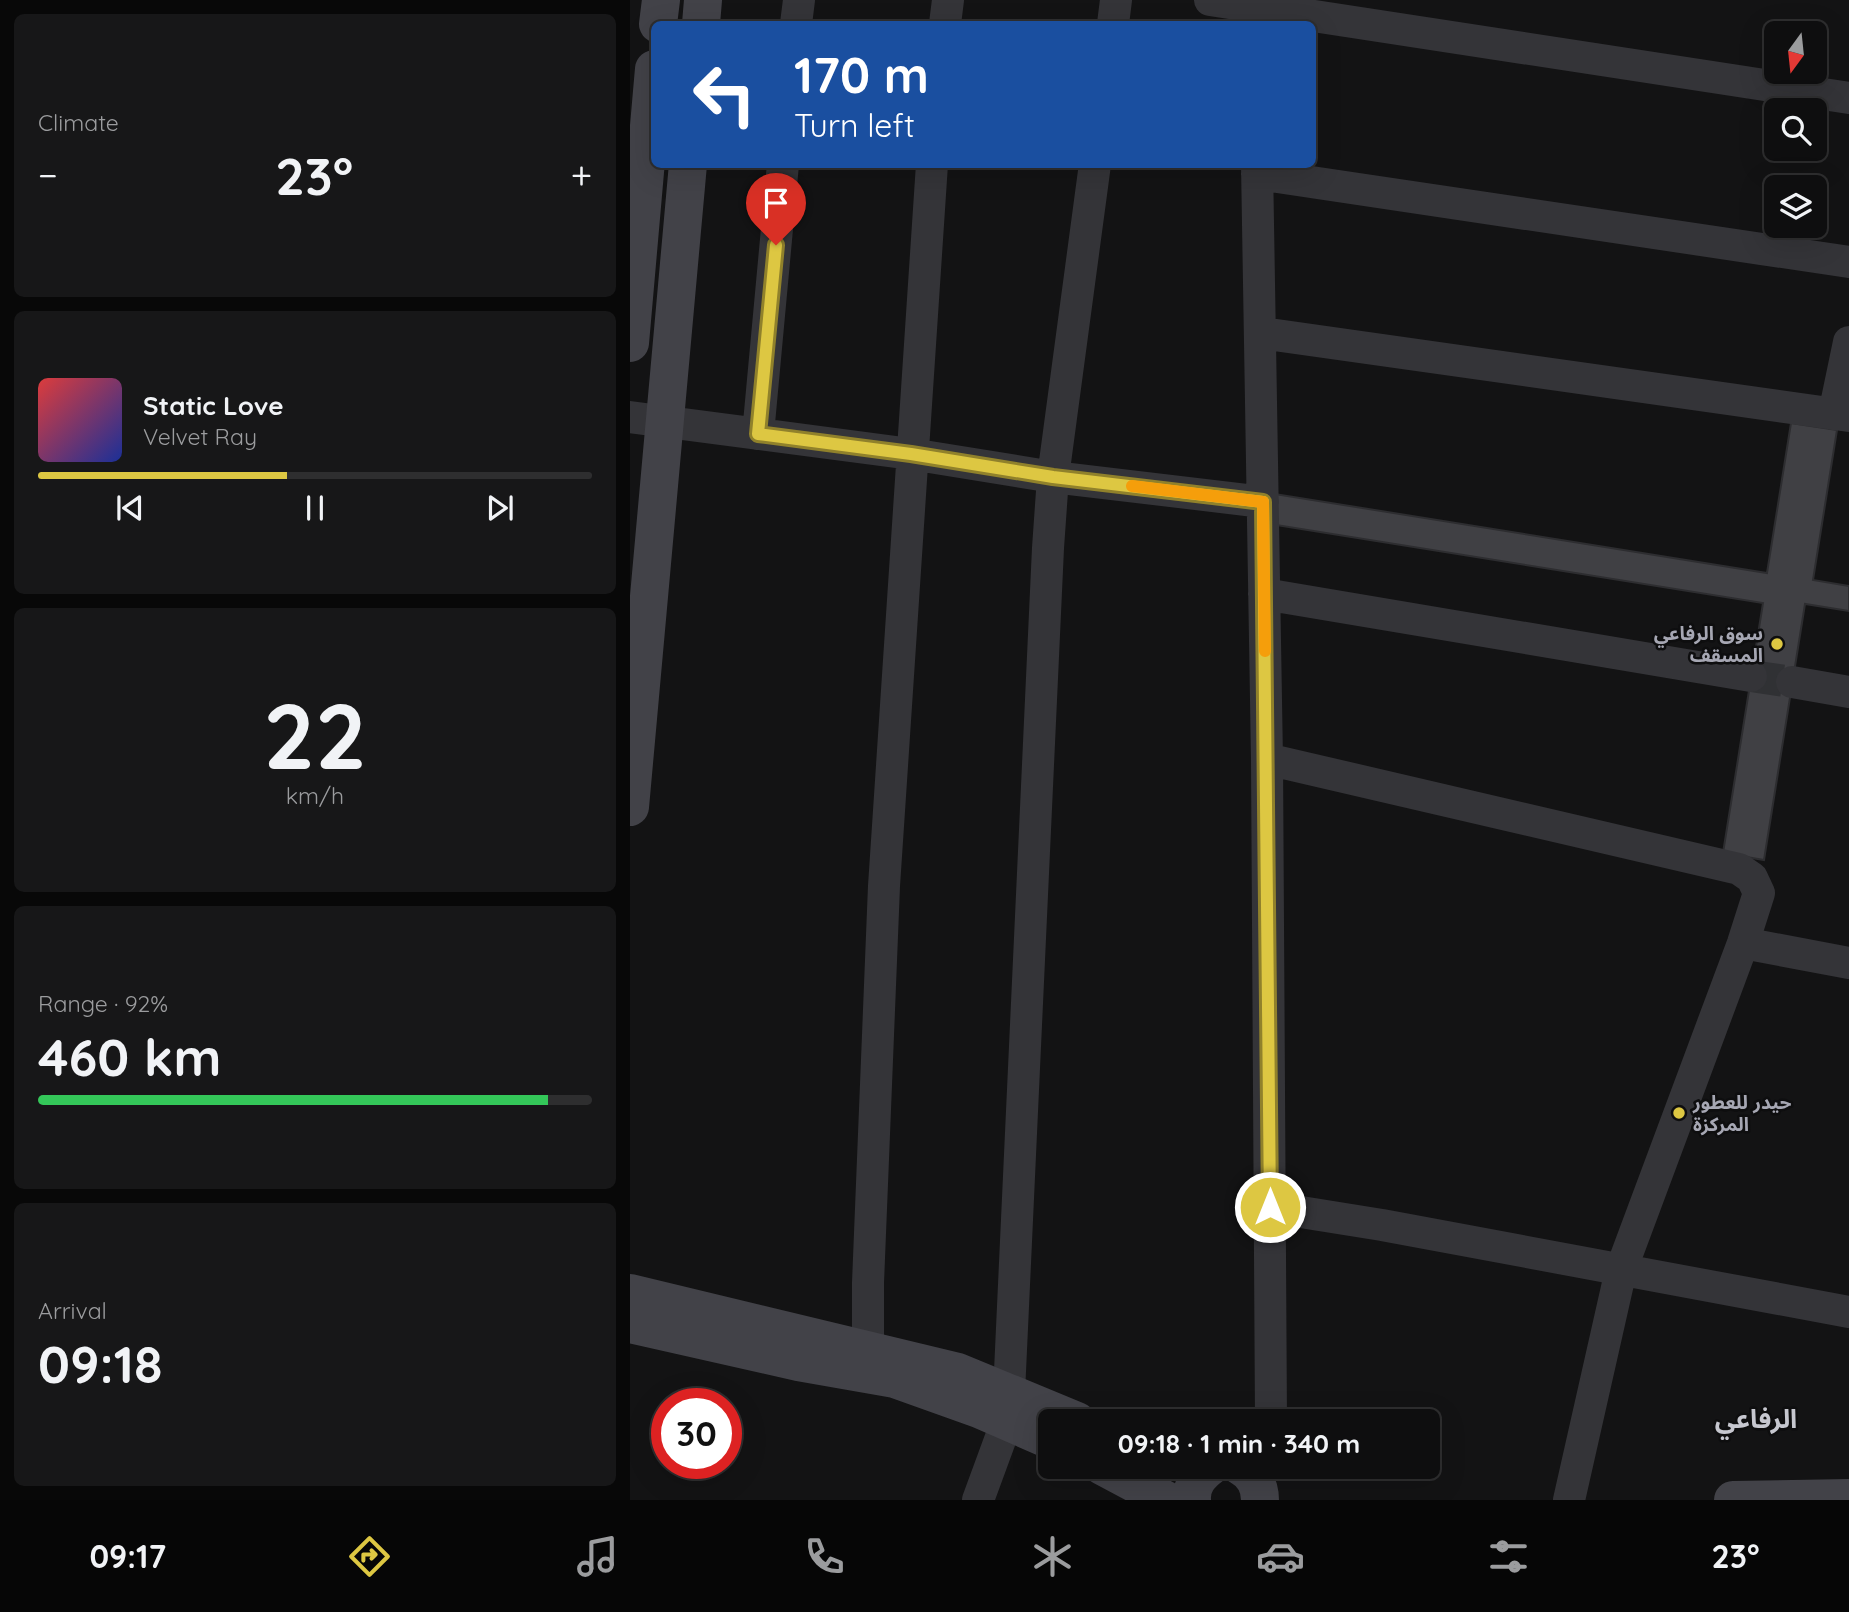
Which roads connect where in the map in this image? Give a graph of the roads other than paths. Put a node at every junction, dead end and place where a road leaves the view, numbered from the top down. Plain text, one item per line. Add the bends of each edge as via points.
1 (661, 0) edge
2 (703, 0) edge
3 (799, 0) edge
4 (948, 0) edge
5 (1116, 0) edge
6 (1210, 0) edge
7 (1252, 10) edge
8 (659, 21) edge
9 (701, 21) edge
10 (796, 21) edge
11 (945, 21) edge
12 (1113, 21) edge
13 (1849, 98) edge
14 (651, 103) edge
15 (687, 168) edge
16 (783, 168) edge
17 (932, 168) edge
18 (1094, 168) edge
19 (1257, 169) edge
20 (1849, 262) edge
21 (1261, 333) junction
22 (1849, 342) edge
23 (630, 344) edge
24 (1842, 415) edge
25 (647, 419) edge
26 (758, 434) junction
27 (911, 454) junction
28 (1053, 477) junction
29 (1263, 502) junction
30 (1265, 594) junction
31 (1751, 676) tunnel mouth
32 (1792, 682) tunnel mouth
33 (1849, 692) edge
34 (1267, 759) junction
35 (630, 807) edge
36 (1743, 943) junction
37 (1849, 963) edge
38 (1270, 1207) junction
39 (1621, 1270) junction
40 (630, 1293) edge
41 (1849, 1312) edge
42 (630, 1324) edge
43 (868, 1349) junction
44 (1008, 1407) junction
45 (1271, 1409) edge
46 (1038, 1413) edge
47 (1038, 1431) edge
48 (1126, 1479) edge
49 (1248, 1481) edge
50 (1833, 1499) edge
51 (978, 1500) edge
52 (1166, 1500) edge
53 (1192, 1500) edge
54 (1569, 1500) edge
55 (1733, 1500) edge

1 - 8 main road
2 - 9 main road
3 - 10 street
4 - 11 street
5 - 12 street
6 - 7 street
7 - 13 street
14 - 23 main road
15 - 25 main road
16 - 26 street
17 - 27 street
18 - 28 street
19 - 20 street
19 - 21 street
21 - 24 street
21 - 29 street
22 - 24 street
25 - 26 street
25 - 35 main road
26 - 27 street
27 - 28 street
27 - 43 street via 884,886
28 - 29 street
28 - 44 street
29 - 30 street
30 - 31 street
30 - 34 street
32 - 33 street
34 - 36 street via 1738,869 1752,878 1759,893
34 - 38 street
36 - 37 street
36 - 39 street
38 - 39 street
38 - 45 street
39 - 41 street
39 - 54 street
40 - 43 main road
42 - 44 main road
43 - 44 main road via 958,1372
44 - 46 main road
44 - 47 main road
44 - 51 street
48 - 52 main road
49 - 53 main road via 1202,1473
50 - 55 main road

